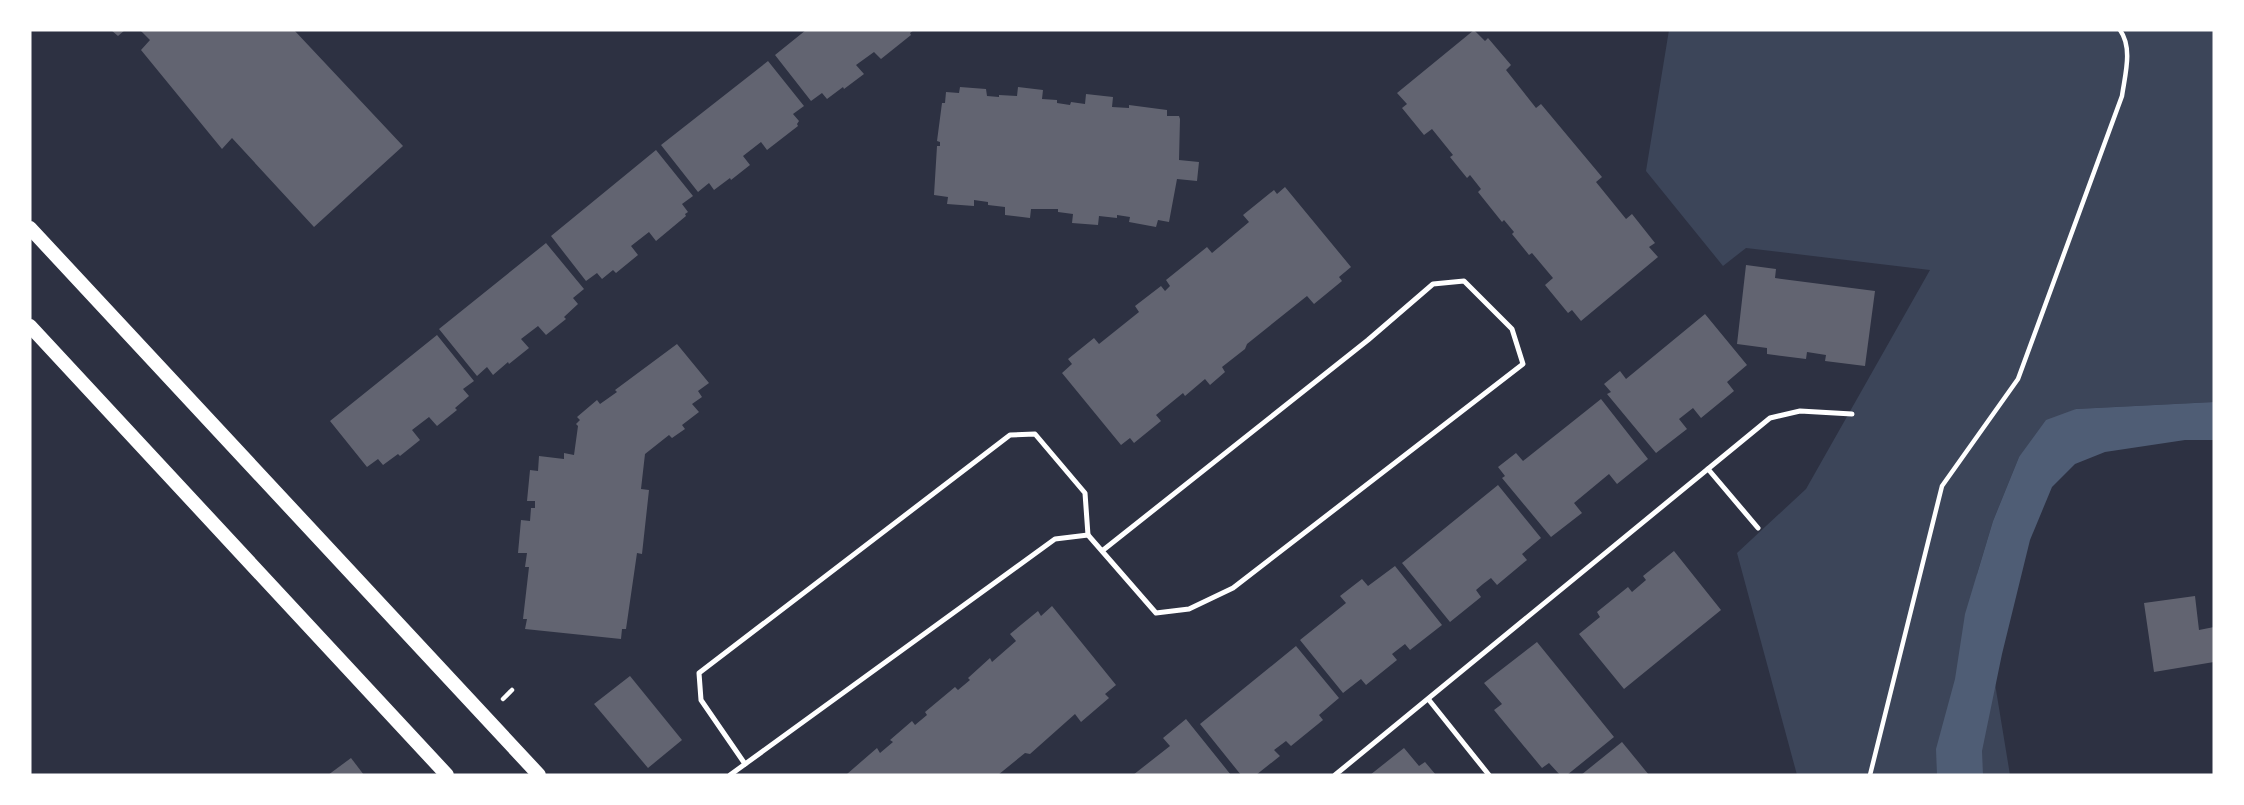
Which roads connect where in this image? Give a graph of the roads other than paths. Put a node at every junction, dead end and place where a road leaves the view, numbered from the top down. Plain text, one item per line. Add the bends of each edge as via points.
1 (30, 228) edge
2 (30, 326) edge
3 (1852, 414) dead end
4 (1708, 469) junction
5 (1758, 528) dead end
6 (1088, 535) junction
7 (1102, 551) junction
8 (1429, 700) junction
9 (746, 764) junction
10 (447, 775) edge
11 (539, 775) edge
12 (730, 775) edge
13 (1335, 775) edge
14 (1489, 775) edge

1 - 11 main road
2 - 10 main road
3 - 4 lane via 1800,411 1770,418
4 - 5 lane
4 - 8 lane
6 - 7 lane
6 - 9 lane via 1055,539
6 - 9 lane via 1085,493 1035,434 1010,435 699,673 701,700
7 - 7 lane via 1156,613 1189,609 1233,588 1523,364 1511,330 1464,281 1433,284
8 - 13 lane
8 - 14 lane
9 - 12 lane

